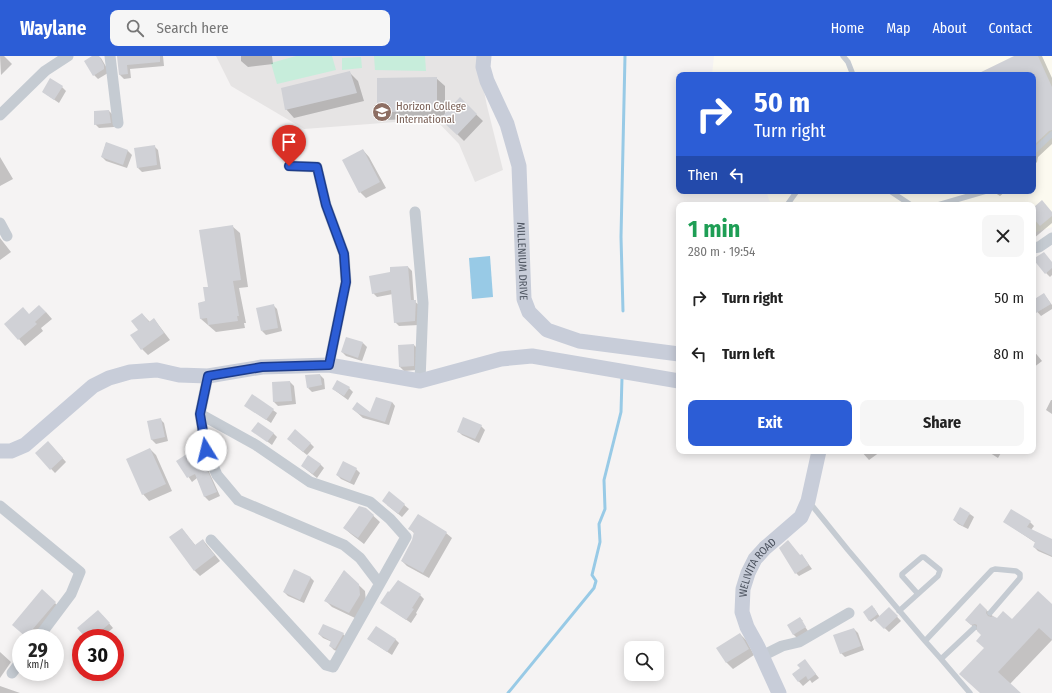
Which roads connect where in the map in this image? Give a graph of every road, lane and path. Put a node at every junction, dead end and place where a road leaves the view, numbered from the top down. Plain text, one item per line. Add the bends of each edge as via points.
1 (68, 56) edge
2 (110, 56) edge
3 (484, 56) edge
4 (843, 56) edge
5 (852, 72) edge
6 (0, 115) edge
7 (118, 123) dead end
8 (1052, 134) edge
9 (1036, 149) edge
10 (289, 166) dead end
11 (894, 194) edge
12 (976, 194) edge
13 (906, 202) edge
14 (948, 202) edge
15 (415, 212) dead end
16 (0, 223) edge
17 (7, 236) dead end
18 (1052, 238) edge
19 (1036, 248) edge
20 (676, 354) edge
21 (329, 365) junction
22 (208, 376) junction
23 (676, 380) edge
24 (420, 381) junction
25 (200, 414) junction
26 (0, 451) edge
27 (818, 454) edge
28 (808, 501) junction
29 (0, 506) edge
30 (211, 540) dead end
31 (379, 583) junction
32 (918, 594) junction
33 (899, 611) junction
34 (849, 613) dead end
35 (990, 613) dead end
36 (974, 628) dead end
37 (45, 629) edge
38 (925, 641) junction
39 (762, 656) junction
40 (941, 659) junction
41 (779, 693) edge
42 (970, 693) edge

1 - 6 street via 45,71
2 - 7 street
3 - 20 street, MILLENIUM DRIVE via 487,81 507,124 519,166 524,299 529,312 547,330 579,341
4 - 5 lane
8 - 9 lane
10 - 21 street via 317,167 326,205 344,254 346,282
11 - 13 lane
12 - 14 lane
15 - 24 street via 423,302
16 - 17 street
18 - 19 street
21 - 22 street via 262,367
21 - 24 street
22 - 25 street
22 - 26 street via 179,375 157,370 130,372 109,378 93,386 25,445 11,451
23 - 24 street via 532,356 501,359
25 - 31 street via 206,450 214,469 238,500 344,545 360,558
25 - 31 street via 256,445 310,482 370,502 390,519 406,537
27 - 28 street, WELIVITA ROAD
28 - 33 lane
28 - 39 street, WELIVITA ROAD via 801,517 765,548 755,559 748,573 742,612
29 - 37 street via 80,572 71,594
30 - 31 street via 326,665 333,666
32 - 32 lane via 940,573 940,570 924,557 902,574
32 - 33 lane
33 - 38 lane
34 - 39 street via 800,642 782,646
35 - 38 lane via 1020,578 1016,571 992,570
36 - 40 lane
38 - 40 lane
39 - 41 street, WELIVITA ROAD
40 - 42 lane

